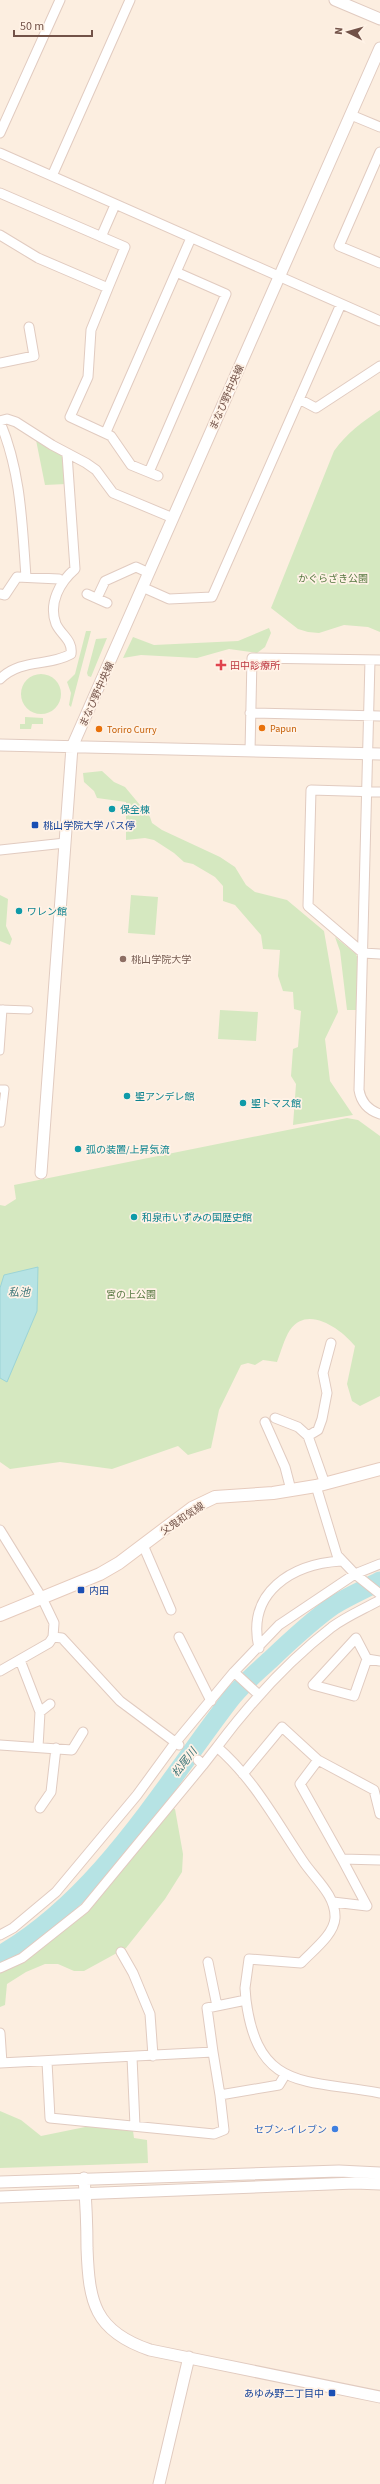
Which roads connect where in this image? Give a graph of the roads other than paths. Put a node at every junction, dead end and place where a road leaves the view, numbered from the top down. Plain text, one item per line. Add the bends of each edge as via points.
1 (60, 0) edge
2 (130, 0) edge
3 (335, 0) edge
4 (380, 19) edge
5 (380, 48) edge
6 (351, 115) junction
7 (380, 127) edge
8 (0, 133) edge
9 (380, 152) edge
10 (0, 153) edge
11 (52, 176) junction
12 (0, 193) edge
13 (115, 204) junction
14 (0, 235) edge
15 (101, 237) junction
16 (191, 238) junction
17 (380, 264) edge
18 (176, 272) junction
19 (280, 276) junction
20 (108, 288) junction
21 (341, 304) junction
22 (380, 321) edge
23 (29, 327) dead end
24 (0, 363) edge
25 (380, 366) edge
26 (299, 399) junction
27 (0, 421) edge
28 (106, 432) junction
29 (67, 454) junction
30 (149, 472) junction
31 (158, 476) dead end
32 (173, 518) junction
33 (149, 573) junction
34 (26, 577) junction
35 (62, 582) junction
36 (142, 587) junction
37 (0, 594) edge
38 (87, 594) dead end
39 (97, 598) junction
40 (107, 603) dead end
41 (370, 660) junction
42 (380, 660) edge
43 (0, 679) edge
44 (250, 713) junction
45 (370, 716) junction
46 (380, 716) edge
47 (0, 745) edge
48 (72, 747) junction
49 (250, 751) junction
50 (368, 753) junction
51 (380, 754) edge
52 (367, 791) junction
53 (380, 792) edge
54 (66, 843) junction
55 (0, 850) edge
56 (363, 953) junction
57 (380, 954) edge
58 (2, 1009) edge
59 (29, 1010) dead end
60 (0, 1050) edge
61 (0, 1089) edge
62 (380, 1114) edge
63 (1, 1123) dead end
64 (41, 1173) dead end
65 (331, 1343) dead end
66 (275, 1418) dead end
67 (264, 1422) dead end
68 (308, 1436) junction
69 (380, 1469) edge
70 (320, 1485) junction
71 (290, 1490) junction
72 (0, 1530) edge
73 (143, 1545) junction
74 (341, 1561) junction
75 (380, 1564) edge
76 (357, 1575) junction
77 (380, 1596) edge
78 (42, 1598) junction
79 (171, 1610) dead end
80 (0, 1615) edge
81 (54, 1637) junction
82 (179, 1638) dead end
83 (259, 1648) junction
84 (367, 1659) junction
85 (20, 1660) junction
86 (380, 1661) edge
87 (0, 1671) edge
88 (235, 1673) junction
89 (258, 1693) junction
90 (210, 1701) junction
91 (50, 1704) dead end
92 (40, 1712) junction
93 (83, 1732) dead end
94 (177, 1744) junction
95 (0, 1745) edge
96 (38, 1747) junction
97 (217, 1747) junction
98 (56, 1748) junction
99 (318, 1760) junction
100 (244, 1774) junction
101 (40, 1808) dead end
102 (380, 1814) edge
103 (342, 1859) junction
104 (380, 1860) edge
105 (333, 1902) junction
106 (0, 1935) edge
107 (121, 1952) dead end
108 (208, 1962) dead end
109 (0, 1968) edge
110 (246, 2000) junction
111 (217, 2006) junction
112 (0, 2033) edge
113 (213, 2052) junction
114 (153, 2056) junction
115 (132, 2057) junction
116 (47, 2062) junction
117 (1, 2063) edge
118 (285, 2075) junction
119 (380, 2093) edge
120 (220, 2095) junction
121 (134, 2126) junction
122 (380, 2173) edge
123 (84, 2178) junction
124 (0, 2182) edge
125 (380, 2184) edge
126 (85, 2193) junction
127 (0, 2197) edge
128 (189, 2357) junction
129 (380, 2397) edge
130 (159, 2484) edge

1 - 8 street
2 - 11 street
3 - 4 street
5 - 6 street, まなび野中央線
6 - 7 street
6 - 19 street, まなび野中央線
9 - 17 street via 339,246
10 - 11 street
11 - 13 street
12 - 15 street
13 - 15 street
13 - 16 street
14 - 20 street via 38,258
15 - 20 street via 126,247
16 - 18 street
16 - 19 street
18 - 28 street
18 - 30 street via 226,294
19 - 21 street
19 - 32 street, まなび野中央線
20 - 28 street via 91,330 88,377 70,417
21 - 22 street
21 - 26 street
23 - 24 street via 34,356
25 - 26 street via 316,408
26 - 36 street via 212,597 170,599
27 - 29 street via 7,419 16,422
27 - 34 street via 12,451 18,481
28 - 30 street via 131,465
29 - 32 street via 96,470 113,493
29 - 35 street via 75,568
30 - 31 street
32 - 33 street, まなび野中央線
33 - 36 street, まなび野中央線
33 - 39 street via 136,568 105,581
34 - 35 street via 59,579
34 - 37 street via 17,577 5,595
35 - 43 street via 55,600 56,625 68,640 71,654 28,663
36 - 48 street, まなび野中央線
38 - 39 street
39 - 40 street
41 - 42 street
41 - 44 street via 252,658
41 - 45 street
44 - 45 street
44 - 49 street
45 - 46 street
45 - 50 street
47 - 48 street
48 - 49 street
48 - 54 street
49 - 50 street
50 - 51 street
50 - 52 street
52 - 53 street
52 - 56 street
52 - 56 street via 312,790 308,906
54 - 55 street
54 - 64 street
56 - 57 street
56 - 62 street via 359,1090 360,1098 365,1105
58 - 59 street
58 - 60 street
61 - 63 street via 5,1089
65 - 68 street via 323,1373 327,1394 322,1419 318,1430
66 - 68 street via 298,1427
67 - 71 street via 285,1467
68 - 70 street
69 - 70 main road, 父鬼和気線
70 - 71 main road, 父鬼和気線
70 - 74 street via 337,1555
71 - 73 main road, 父鬼和気線 via 216,1497 192,1508
72 - 78 street
73 - 78 main road, 父鬼和気線 via 100,1574
73 - 79 street
74 - 76 street
74 - 83 street via 319,1562 279,1581 268,1595 256,1622
75 - 76 street
76 - 77 street
76 - 83 street via 284,1620
77 - 89 street via 332,1627
78 - 80 main road, 父鬼和気線
78 - 81 street via 54,1623
81 - 85 street via 49,1643
81 - 94 street via 62,1638 120,1701
82 - 90 street
83 - 88 street
84 - 84 street via 356,1638 313,1685 354,1696
84 - 86 street
85 - 87 street
85 - 92 street
88 - 89 street
88 - 90 street
89 - 97 street
90 - 94 street
91 - 92 street
92 - 96 street
93 - 98 street via 72,1750
94 - 106 street via 56,1892 13,1928
95 - 96 street
96 - 98 street
97 - 100 street
97 - 109 street via 201,1762 85,1908 22,1958
98 - 101 street via 50,1792
99 - 100 street via 282,1728
99 - 102 street via 374,1790
99 - 103 street via 300,1784
100 - 105 street
103 - 104 street
103 - 105 street via 367,1906
105 - 110 street via 333,1926 301,1963 249,1959
107 - 114 street via 150,2014
108 - 111 street
110 - 111 street
110 - 118 street via 251,2029 257,2044 268,2062
111 - 113 street via 207,2008
112 - 117 street
113 - 114 street
113 - 120 street
114 - 115 street
115 - 116 street
115 - 121 street
116 - 117 street
116 - 121 street via 50,2118
118 - 119 street
118 - 120 street via 279,2085
120 - 121 street via 224,2130 220,2133
122 - 123 street via 339,2171
123 - 124 street
123 - 126 street
125 - 126 street
126 - 127 street
126 - 128 street via 89,2285 95,2307 113,2330 125,2339 150,2350
128 - 129 street
128 - 130 street

